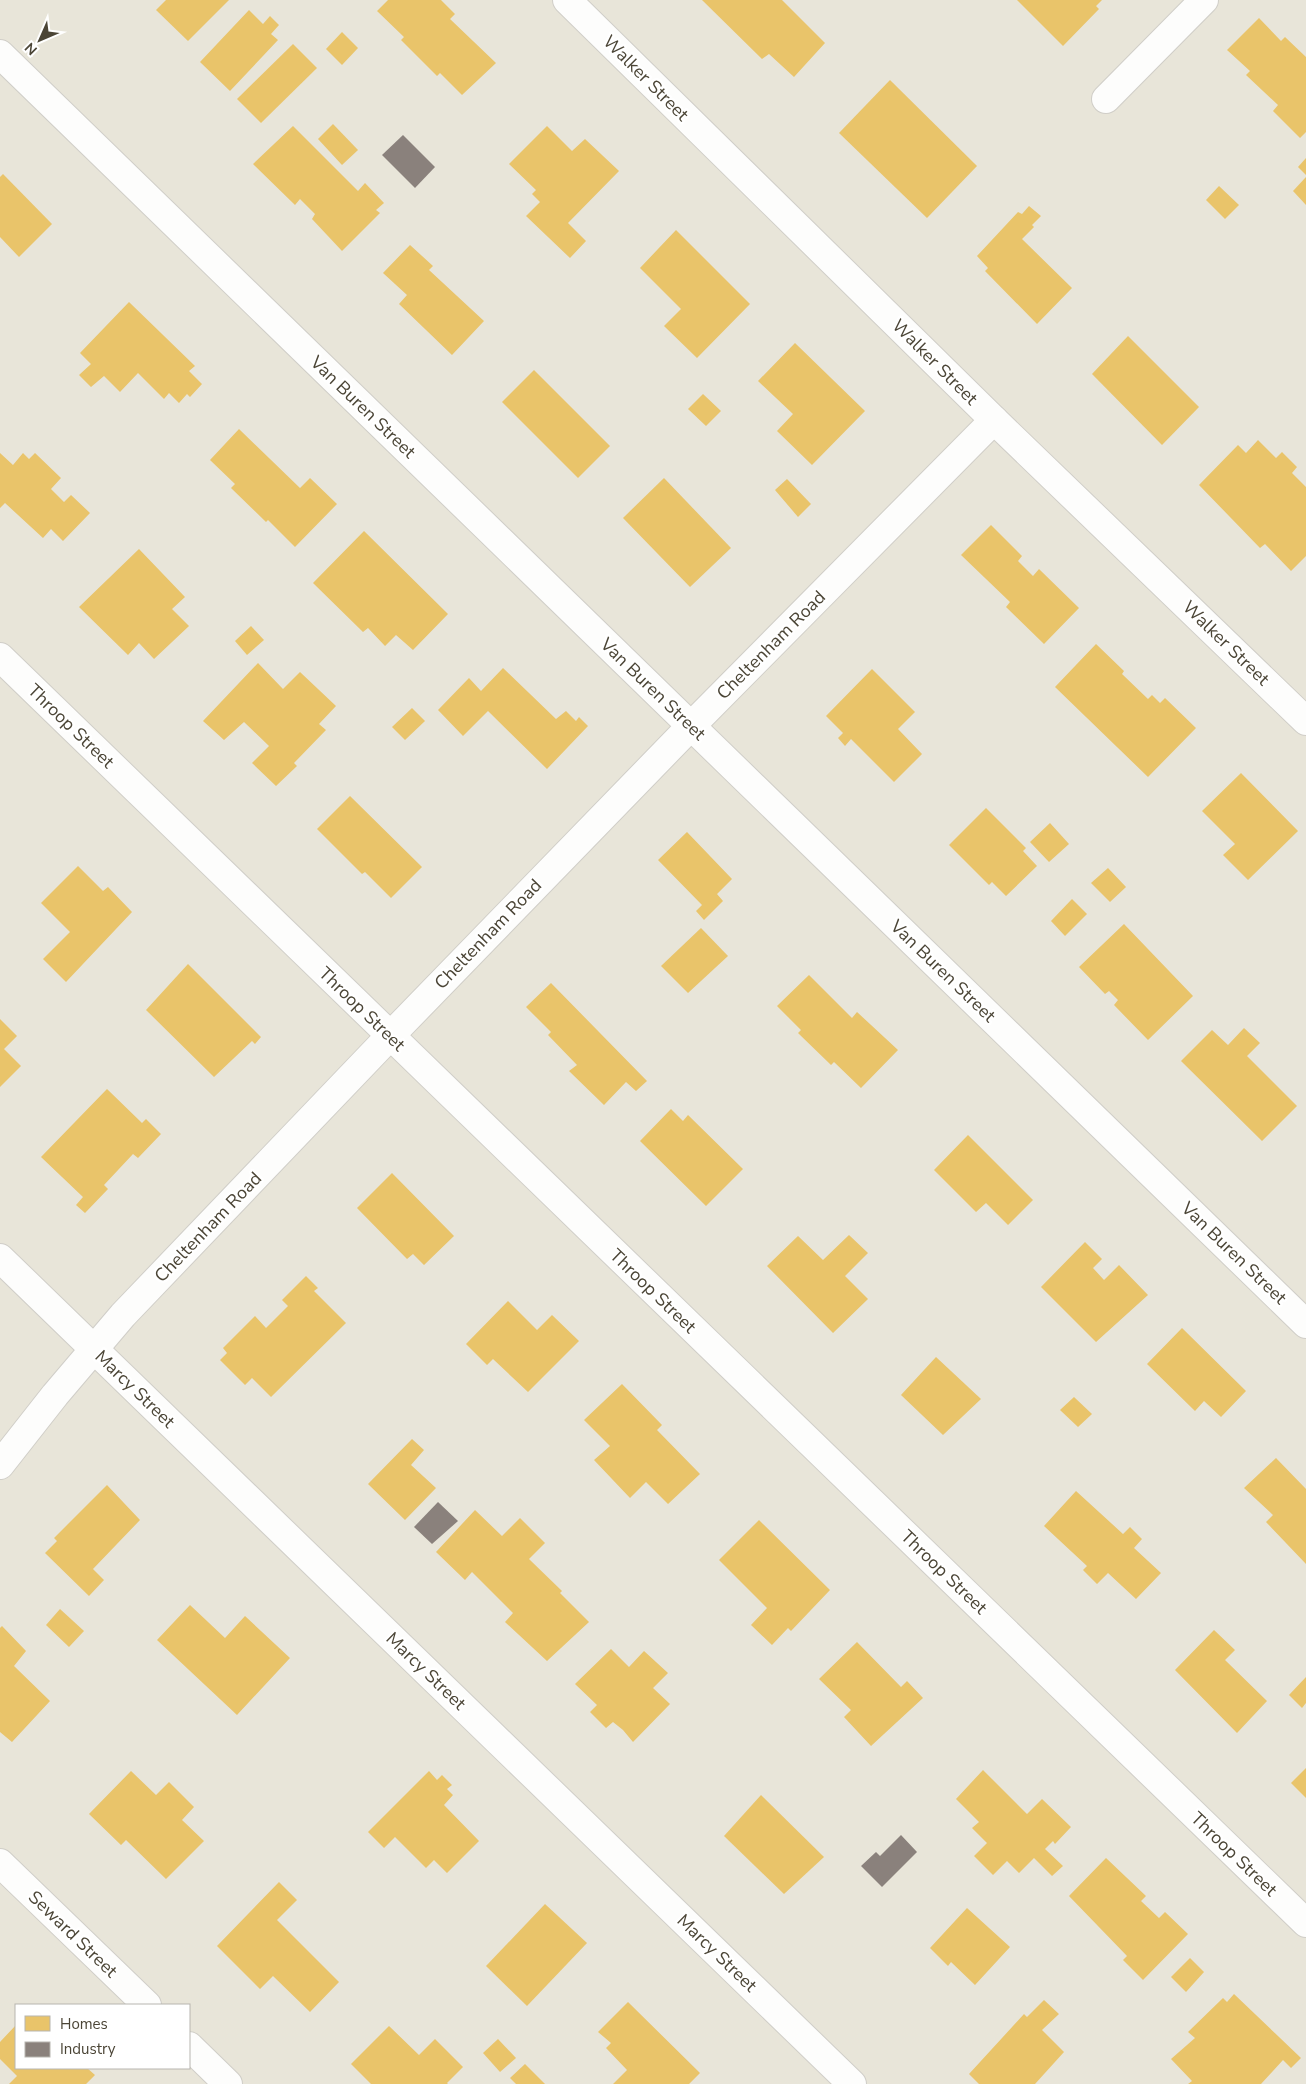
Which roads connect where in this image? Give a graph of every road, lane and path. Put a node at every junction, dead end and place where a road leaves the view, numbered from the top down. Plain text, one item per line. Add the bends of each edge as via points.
1 (567, 0) edge
2 (1204, 0) edge
3 (0, 54) edge
4 (1106, 99) dead end
5 (994, 420) junction
6 (0, 657) edge
7 (1306, 721) edge
8 (691, 726) junction
9 (390, 1036) junction
10 (0, 1258) edge
11 (1306, 1324) edge
12 (94, 1350) junction
13 (0, 1465) edge
14 (0, 1863) edge
15 (1306, 1923) edge
16 (145, 2004) edge
17 (190, 2047) edge
18 (228, 2084) edge
19 (852, 2084) edge

1 - 5 street, Walker Street
2 - 4 street
3 - 8 street, Van Buren Street
5 - 7 street, Walker Street
5 - 8 street, Cheltenham Road
6 - 9 street, Throop Street
8 - 9 street, Cheltenham Road
8 - 11 street, Van Buren Street
9 - 12 street, Cheltenham Road
9 - 15 street, Throop Street
10 - 12 street, Marcy Street
12 - 13 street, Cheltenham Road
12 - 19 street, Marcy Street
14 - 16 street, Seward Street
17 - 18 street

